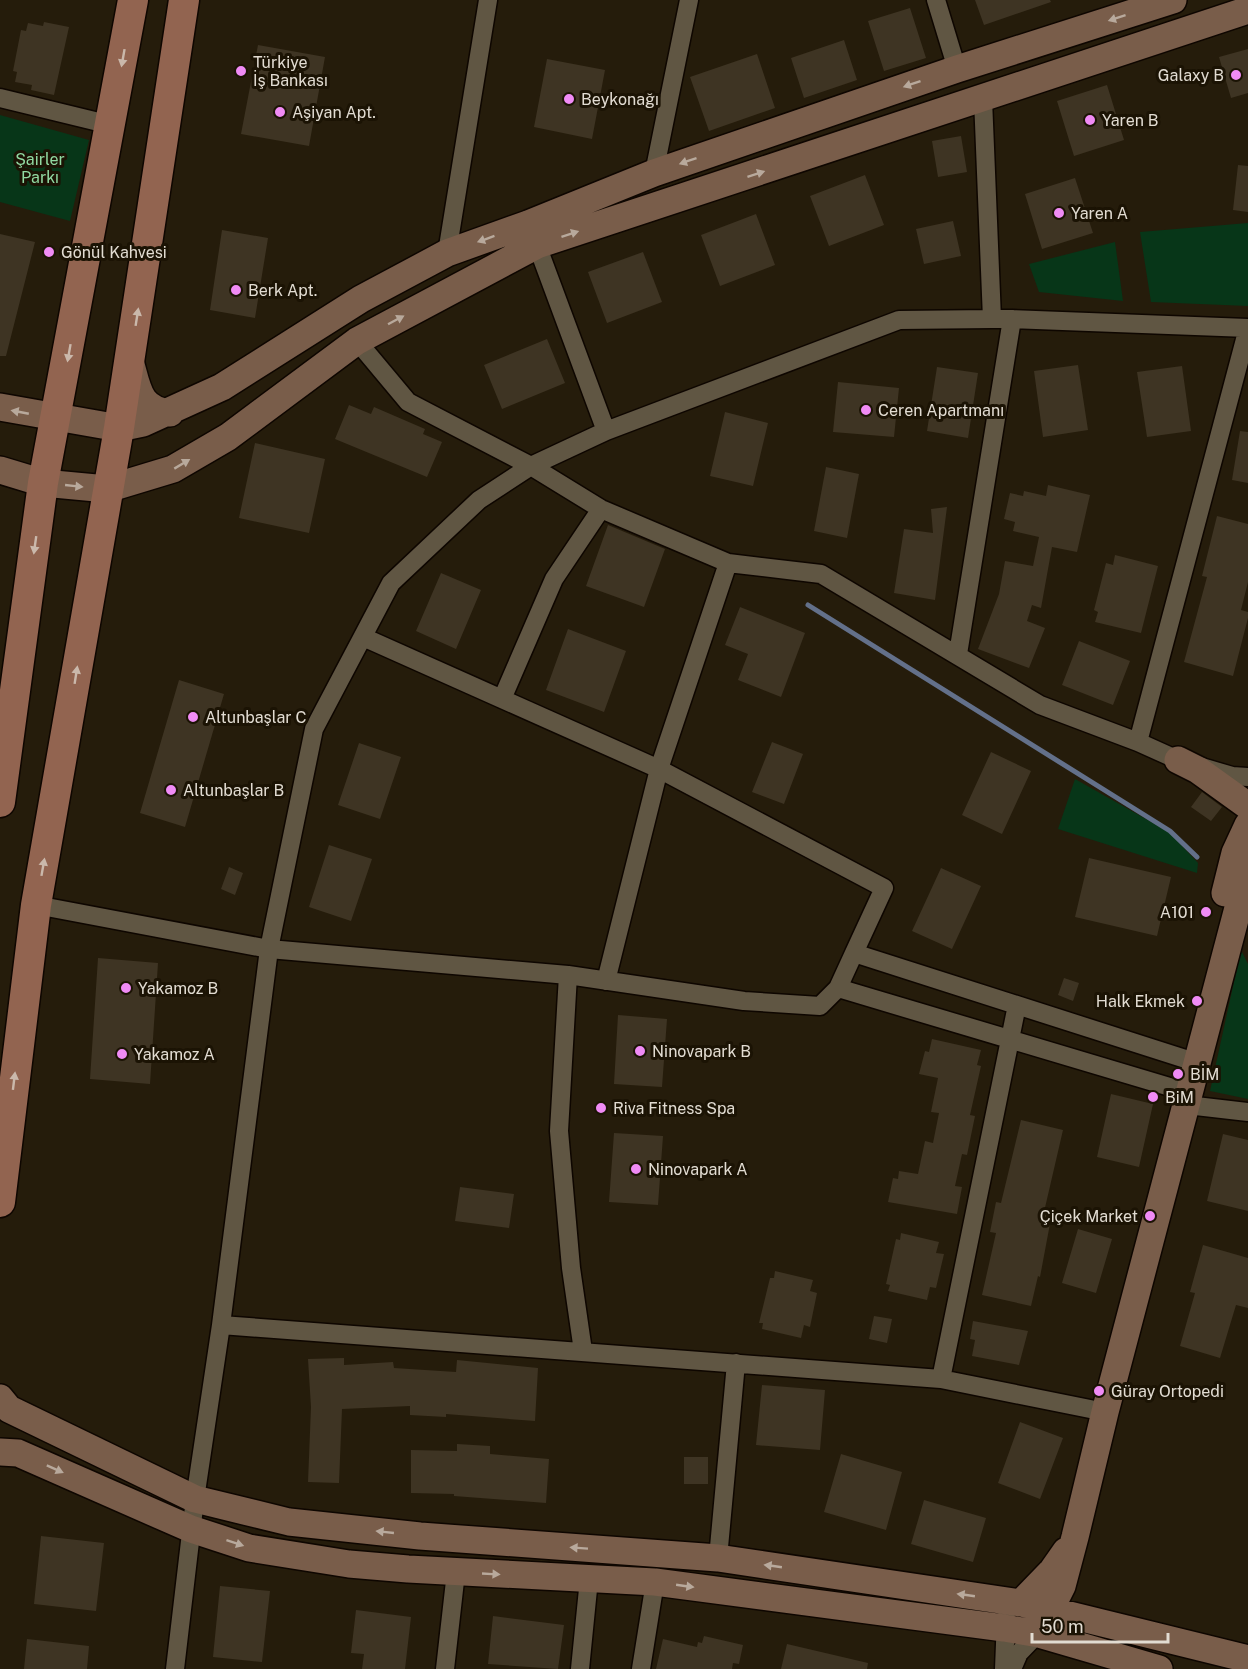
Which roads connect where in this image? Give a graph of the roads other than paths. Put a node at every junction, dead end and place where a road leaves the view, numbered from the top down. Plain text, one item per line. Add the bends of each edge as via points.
1 (133, 0) edge
2 (184, 0) edge
3 (488, 0) edge
4 (689, 0) edge
5 (936, 0) edge
6 (1173, 0) edge
7 (1248, 10) edge
8 (957, 69) junction
9 (0, 98) edge
10 (983, 99) junction
11 (111, 125) junction
12 (654, 172) junction
13 (537, 245) junction
14 (447, 253) junction
15 (992, 319) junction
16 (1012, 319) junction
17 (1248, 328) edge
18 (357, 341) junction
19 (130, 361) junction
20 (0, 408) edge
21 (170, 413) junction
22 (57, 418) junction
23 (119, 428) junction
24 (606, 431) junction
25 (531, 466) junction
26 (0, 470) edge
27 (154, 476) junction
28 (43, 483) junction
29 (107, 489) junction
30 (601, 509) junction
31 (99, 535) junction
32 (728, 563) junction
33 (363, 637) junction
34 (958, 654) junction
35 (502, 699) junction
36 (1138, 742) junction
37 (1178, 760) junction
38 (659, 769) junction
39 (1248, 777) edge
40 (0, 802) edge
41 (1248, 806) edge
42 (1248, 825) edge
43 (1248, 870) edge
44 (36, 905) junction
45 (269, 950) junction
46 (854, 953) junction
47 (568, 975) junction
48 (606, 981) junction
49 (838, 988) junction
50 (1017, 1005) junction
51 (1010, 1038) junction
52 (1198, 1063) junction
53 (1188, 1099) junction
54 (1248, 1112) edge
55 (0, 1202) edge
56 (221, 1325) junction
57 (583, 1351) junction
58 (736, 1363) junction
59 (941, 1379) junction
60 (0, 1398) edge
61 (1105, 1412) junction
62 (0, 1452) edge
63 (195, 1499) junction
64 (191, 1529) junction
65 (1075, 1537) junction
66 (718, 1558) junction
67 (456, 1572) junction
68 (589, 1579) junction
69 (655, 1582) junction
70 (1021, 1603) junction
71 (1050, 1610) junction
72 (1004, 1628) junction
73 (1039, 1634) junction
74 (1248, 1659) edge
75 (175, 1669) edge
76 (445, 1669) edge
77 (580, 1669) edge
78 (641, 1669) edge
79 (1004, 1669) edge
80 (1012, 1669) edge
81 (1159, 1669) edge

1 -> 11 main road
19 -> 2 main road
3 - 14 street
4 - 12 street
5 - 8 street
6 -> 8 street
7 - 10 street
8 -> 12 street
9 - 11 street
13 -> 10 street
10 - 15 street
11 -> 22 main road
12 -> 14 street
18 -> 13 street
13 - 24 street
14 - 21 street via 362,299 222,387
15 - 16 street
15 - 24 street via 899,320
16 - 17 street
16 - 34 street
17 - 36 street
18 - 25 street via 408,402
27 -> 18 street via 228,437
19 - 21 street via 141,397 156,411
19 - 23 main road
22 -> 20 street
21 - 23 street
22 - 23 street
22 - 28 main road
23 - 29 main road
24 - 25 street
25 - 30 street
25 - 33 street via 479,500 391,584
26 - 28 street
27 - 29 street
27 - 31 street
28 -> 29 street
28 -> 40 main road
29 - 31 main road
30 - 32 street
30 - 35 street via 554,579
44 -> 31 main road
32 - 34 street via 821,574
32 - 38 street
33 - 35 street
33 - 45 street via 314,729
34 - 36 street via 1040,705
35 - 38 street
36 - 37 street
37 - 39 street
37 - 41 street
38 - 46 street via 884,888
38 - 48 street
42 - 52 street via 1235,853 1215,932
43 - 52 street
44 - 45 street
55 -> 44 main road
45 - 47 street
45 - 56 street
46 - 49 street
46 - 50 street
47 - 48 street
47 - 57 street via 559,1131
48 - 49 street via 744,1001 820,1006
49 - 51 street
50 - 51 street
50 - 52 street
51 - 53 street
51 - 59 street
52 - 53 street
53 - 54 street
53 - 61 street
56 - 57 street
56 - 63 street
57 - 58 street
58 - 59 street
58 - 66 street
59 - 61 street
60 - 63 street via 9,1410
61 - 65 street
62 -> 64 street via 18,1453
63 - 64 street
66 -> 63 street via 300,1523
64 -> 67 street via 249,1548 349,1564
64 - 75 street
65 - 70 street via 1052,1571
65 - 71 street via 1062,1586
70 -> 66 street
67 -> 68 street
67 - 76 street
68 - 69 street
68 - 77 street
69 -> 72 street
69 - 78 street
70 - 71 street
70 - 72 street via 1010,1608
71 - 73 street
71 - 74 street
72 - 73 street
72 - 79 street
73 - 80 street via 1019,1653
73 - 81 street

